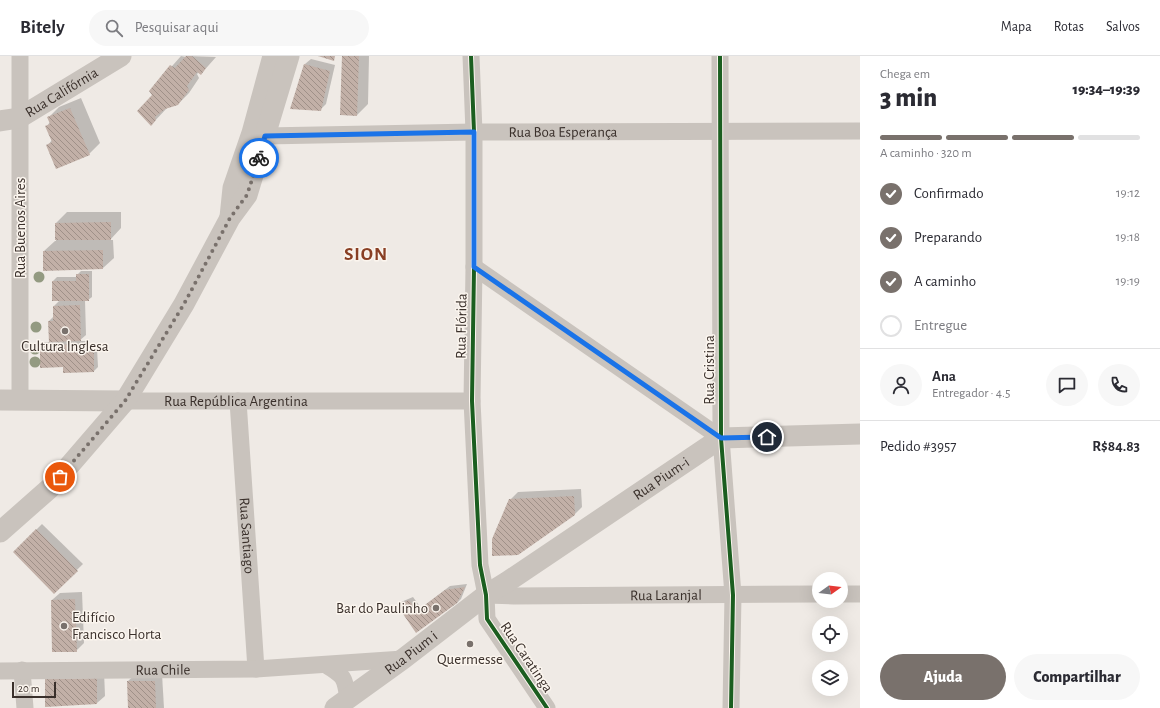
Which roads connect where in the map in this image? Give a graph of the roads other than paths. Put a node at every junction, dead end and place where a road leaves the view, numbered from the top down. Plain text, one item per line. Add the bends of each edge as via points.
1 (20, 56) edge
2 (121, 56) edge
3 (273, 56) edge
4 (289, 56) edge
5 (471, 56) edge
6 (720, 56) edge
7 (10, 120) edge
8 (860, 131) edge
9 (474, 132) junction
10 (720, 132) junction
11 (265, 136) junction
12 (230, 218) junction
13 (474, 267) junction
14 (0, 400) edge
15 (20, 400) junction
16 (125, 401) junction
17 (238, 401) junction
18 (472, 401) junction
19 (860, 434) edge
20 (721, 438) junction
21 (0, 532) edge
22 (510, 589) junction
23 (812, 594) edge
24 (848, 594) edge
25 (860, 594) edge
26 (486, 595) junction
27 (733, 595) junction
28 (403, 659) junction
29 (326, 665) junction
30 (256, 669) junction
31 (22, 670) junction
32 (0, 671) edge
33 (342, 703) edge
34 (25, 708) edge
35 (547, 708) edge
36 (731, 708) edge

1 - 7 street, Rua Buenos Aires
2 - 7 street, Rua Califórnia
3 - 12 street via 252,133 233,188
4 - 11 street
5 - 9 street, Rua Flórida
6 - 10 street, Rua Cristina
7 - 15 street, Rua Buenos Aires
8 - 10 street, Rua Boa Esperança
9 - 10 street, Rua Boa Esperança
9 - 11 street, Rua Boa Esperança
9 - 13 street, Rua Flórida
10 - 20 street, Rua Cristina
11 - 12 street via 247,195
12 - 16 street via 184,304
13 - 18 street, Rua Flórida
13 - 20 street
14 - 15 street, Rua República Argentina
15 - 16 street, Rua República Argentina
16 - 17 street, Rua República Argentina
16 - 21 street via 50,488
17 - 18 street, Rua República Argentina
17 - 30 street, Rua Santiago
18 - 26 street, Rua Flórida via 480,565
19 - 20 street
20 - 22 street, Rua Pium-i
20 - 27 street, Rua Cristina
22 - 26 street, Rua Pium-i
22 - 27 street, Rua Laranjal
23 - 27 street, Rua Laranjal
24 - 25 street
26 - 28 street, Rua Pium i
26 - 35 street, Rua Caratinga via 487,619
27 - 36 street, Rua Cristina
28 - 29 street, Rua Chile
28 - 33 street, Rua Pium i
29 - 30 street, Rua Chile
29 - 33 street via 341,674 346,687
30 - 31 street, Rua Chile
31 - 32 street, Rua Chile
31 - 34 street

